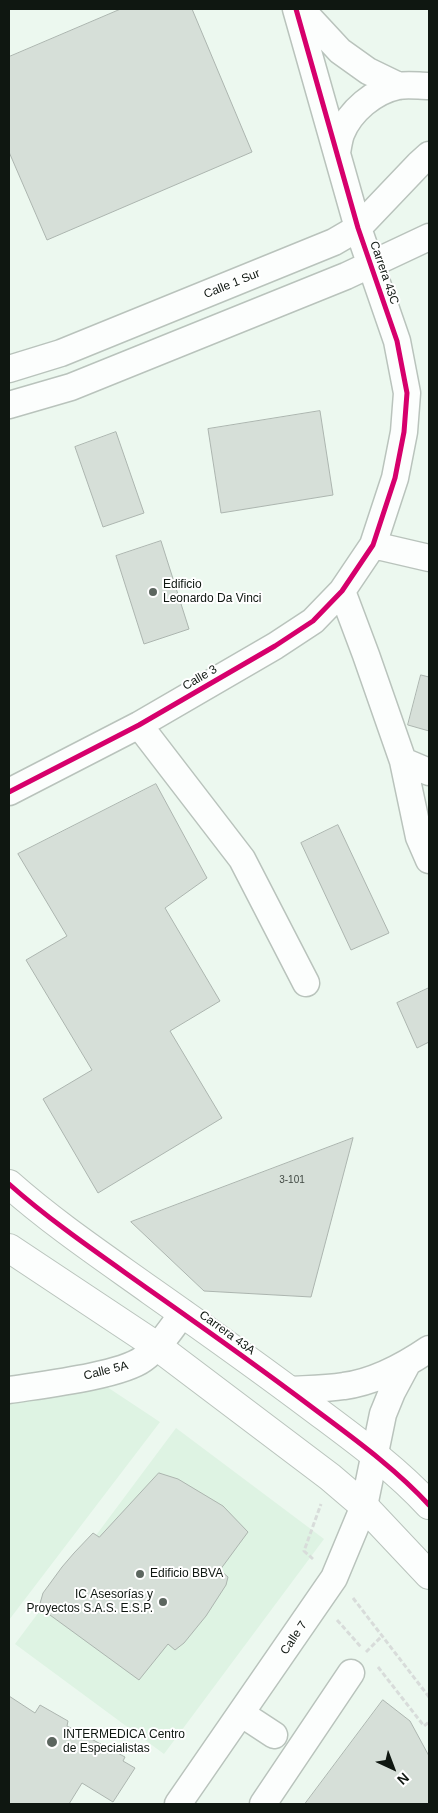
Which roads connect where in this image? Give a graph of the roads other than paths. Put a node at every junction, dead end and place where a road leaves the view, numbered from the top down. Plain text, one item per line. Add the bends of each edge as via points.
1 (296, 9) edge
2 (301, 9) edge
3 (399, 86) junction
4 (429, 86) edge
5 (337, 153) junction
6 (429, 155) edge
7 (358, 228) junction
8 (429, 236) edge
9 (370, 264) junction
10 (9, 369) edge
11 (9, 405) edge
12 (373, 545) junction
13 (429, 558) edge
14 (342, 591) junction
15 (139, 725) junction
16 (403, 761) junction
17 (429, 772) edge
18 (9, 792) edge
19 (429, 860) edge
20 (306, 983) dead end
21 (9, 1184) edge
22 (9, 1248) edge
23 (183, 1313) junction
24 (158, 1347) junction
25 (429, 1349) edge
26 (407, 1364) junction
27 (9, 1390) edge
28 (289, 1390) junction
29 (375, 1455) junction
30 (429, 1505) edge
31 (364, 1506) junction
32 (429, 1575) edge
33 (361, 1666) road end
34 (242, 1714) junction
35 (274, 1735) dead end
36 (178, 1804) edge
37 (263, 1804) edge

1 - 5 street, Carrera 43C
2 - 3 street via 340,51 368,71
3 - 4 street
3 - 5 street via 364,103 350,117 341,134
5 - 7 street, Carrera 43C
6 - 7 street, Calle 1 Sur
7 - 9 street, Carrera 43C
7 - 10 street, Calle 1 Sur via 334,242 61,353
8 - 9 street
9 - 11 street via 70,387
9 - 12 street, Carrera 43C via 397,341 407,394 395,478
12 - 13 street
12 - 14 street, Calle 3
14 - 15 street, Calle 3 via 313,621
14 - 16 street
15 - 18 street, Calle 3
15 - 20 street via 242,859
16 - 17 street
16 - 19 street via 419,837
21 - 23 main road, Carrera 43A via 92,1250
22 - 24 main road
23 - 24 street, Calle 5A
23 - 28 main road, Carrera 43A
24 - 27 street, Calle 5A via 141,1361 119,1370
24 - 31 main road
25 - 26 street
26 - 28 street via 346,1386
26 - 29 street via 383,1414
28 - 29 main road, Carrera 43A
29 - 30 main road, Carrera 43A
29 - 31 street, Calle 7
31 - 32 main road
31 - 34 street, Calle 7 via 334,1578
33 - 37 street
34 - 35 street
34 - 36 street, Calle 7

